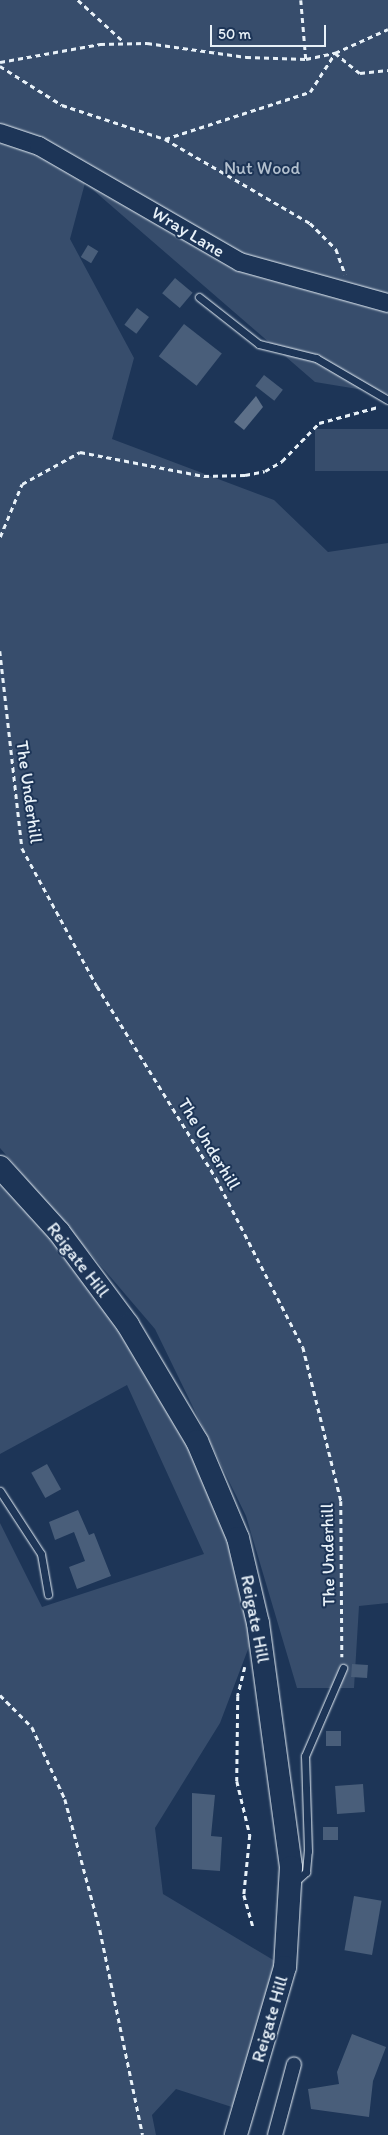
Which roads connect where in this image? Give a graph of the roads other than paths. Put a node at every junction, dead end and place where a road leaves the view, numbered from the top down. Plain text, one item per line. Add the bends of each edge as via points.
1 (0, 133) edge
2 (199, 297) dead end
3 (388, 303) edge
4 (388, 400) edge
5 (0, 1167) edge
6 (0, 1491) edge
7 (48, 1594) dead end
8 (342, 1668) road end
9 (291, 1886) junction
10 (294, 2064) dead end
11 (236, 2135) edge
12 (275, 2135) edge

1 - 3 street, Wray Lane via 39,146 240,262 353,290
2 - 4 lane via 259,344 316,358
5 - 9 main road, Reigate Hill via 59,1232 128,1325 197,1441 238,1538 263,1655 288,1828
6 - 7 lane via 41,1554
8 - 9 lane via 305,1756 306,1872
9 - 11 main road, Reigate Hill via 285,1967
10 - 12 street

